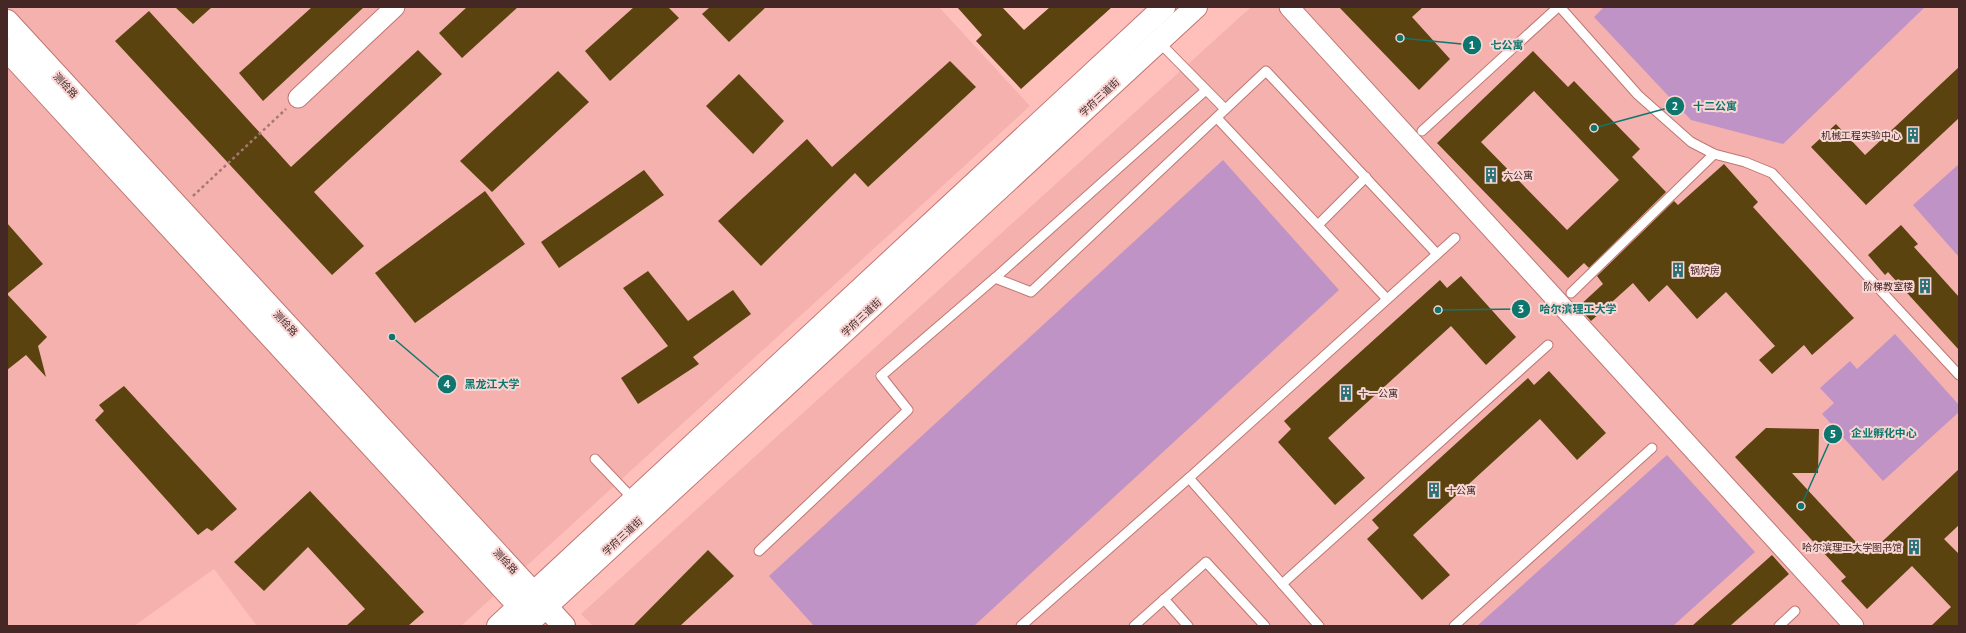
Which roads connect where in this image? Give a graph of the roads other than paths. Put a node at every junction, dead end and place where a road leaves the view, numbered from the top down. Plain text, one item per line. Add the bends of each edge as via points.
1 (395, 7) edge
2 (1164, 7) edge
3 (1196, 7) edge
4 (1289, 7) edge
5 (1559, 7) edge
6 (7, 21) edge
7 (1158, 42) junction
8 (7, 50) edge
9 (1206, 90) junction
10 (298, 98) road end
11 (1225, 109) junction
12 (1217, 118) junction
13 (1422, 131) dead end
14 (1714, 154) junction
15 (1366, 177) junction
16 (1318, 225) junction
17 (1455, 238) dead end
18 (1437, 254) junction
19 (995, 278) junction
20 (1571, 293) dead end
21 (1387, 299) junction
22 (1548, 345) dead end
23 (1959, 375) edge
24 (1652, 448) dead end
25 (594, 459) dead end
26 (1189, 478) junction
27 (634, 500) junction
28 (759, 551) dead end
29 (1282, 584) junction
30 (1164, 599) junction
31 (1795, 612) dead end
32 (532, 613) edge
33 (498, 626) edge
34 (564, 626) edge
35 (1021, 626) edge
36 (1134, 626) edge
37 (1188, 626) edge
38 (1265, 626) edge
39 (1319, 626) edge
40 (1454, 626) edge
41 (1779, 626) edge
42 (1854, 626) edge

1 - 10 street
2 - 27 main road, 学府三道街
3 - 7 main road, 学府三道街
4 - 42 street
5 - 13 lane
5 - 14 lane via 1638,95 1691,142
6 - 32 main road, 测绘路 via 180,208
7 - 9 lane
7 - 32 main road, 学府三道街
8 - 32 main road, 测绘路
9 - 11 lane
9 - 19 lane
11 - 12 lane
11 - 15 lane via 1266,70
12 - 16 lane
12 - 19 lane via 1031,292
14 - 20 lane
14 - 23 lane via 1745,162 1772,174
15 - 16 lane
15 - 18 lane
16 - 21 lane
17 - 18 lane
18 - 21 lane
19 - 28 lane via 881,376 908,410
21 - 26 lane
22 - 29 lane
24 - 40 lane
25 - 27 lane
26 - 29 lane
26 - 35 lane
27 - 32 main road, 学府三道街
29 - 39 lane
30 - 36 lane
30 - 37 lane
30 - 38 lane via 1206,562
31 - 41 lane
32 - 33 main road, 学府三道街
32 - 34 main road, 测绘路

